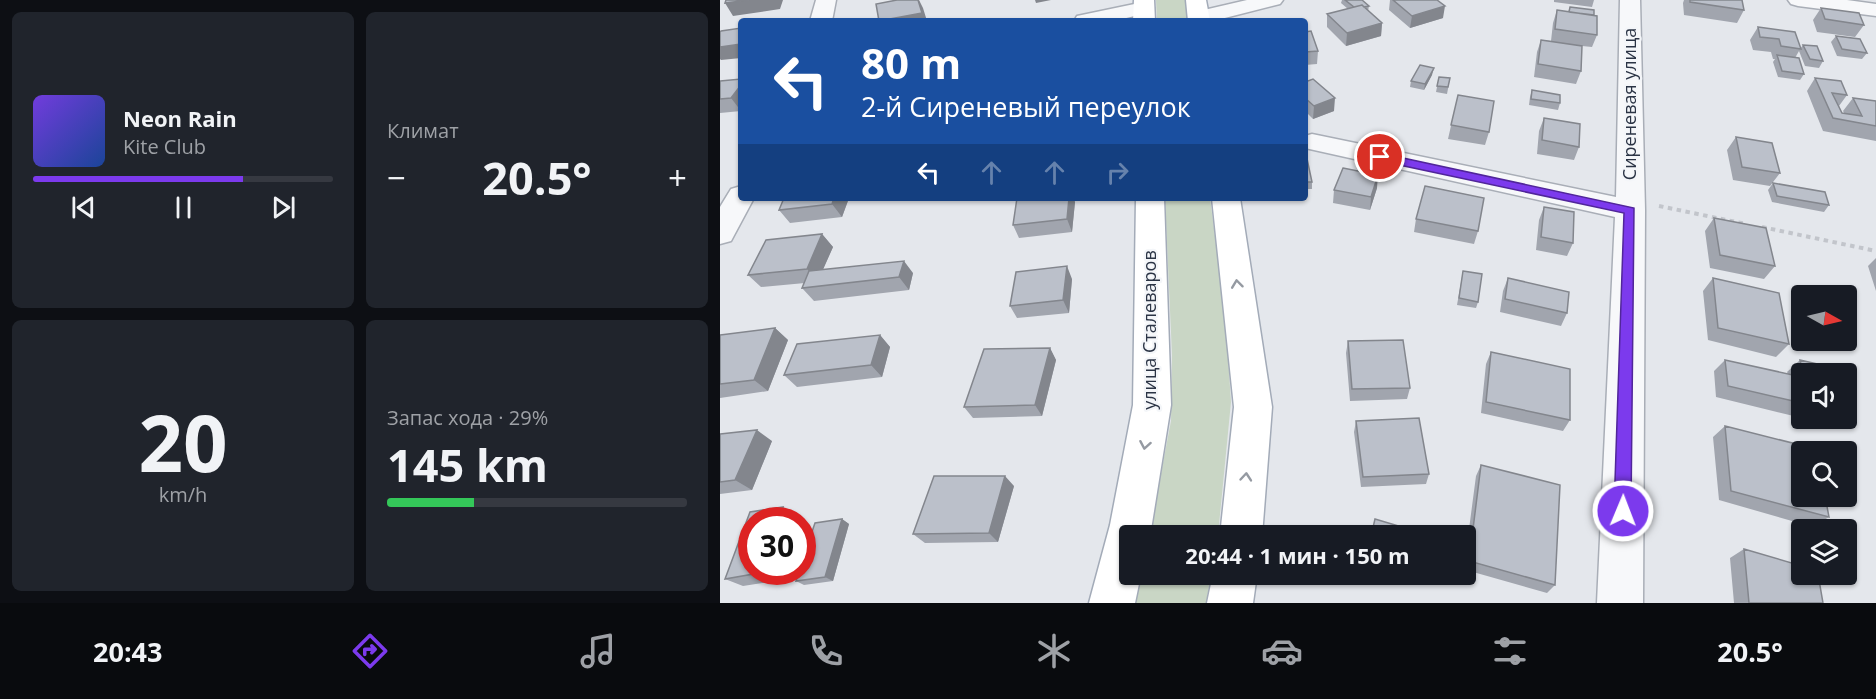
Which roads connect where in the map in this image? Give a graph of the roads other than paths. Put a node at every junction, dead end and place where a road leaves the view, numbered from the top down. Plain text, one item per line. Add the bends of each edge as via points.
1 (826, 0) edge
2 (1273, 0) edge
3 (1630, 0) edge
4 (1798, 0) edge
5 (1144, 10) edge
6 (1876, 10) edge
7 (1198, 13) edge
8 (822, 18) edge
9 (1101, 18) edge
10 (1312, 142) dead end
11 (738, 201) edge
12 (1150, 201) edge
13 (1226, 201) edge
14 (1630, 205) junction
15 (720, 233) edge
16 (1242, 525) edge
17 (1233, 585) edge
18 (1112, 603) edge
19 (1230, 603) edge
20 (1620, 603) edge

1 - 8 street
2 - 7 street
3 - 14 street, Сиреневая улица
4 - 6 street
5 - 9 street
10 - 14 street
11 - 15 street
12 -> 18 main road, улица Сталеваров via 1152,405 1131,525
16 -> 13 main road via 1252,407
14 - 20 street, Сиреневая улица
17 - 19 main road

